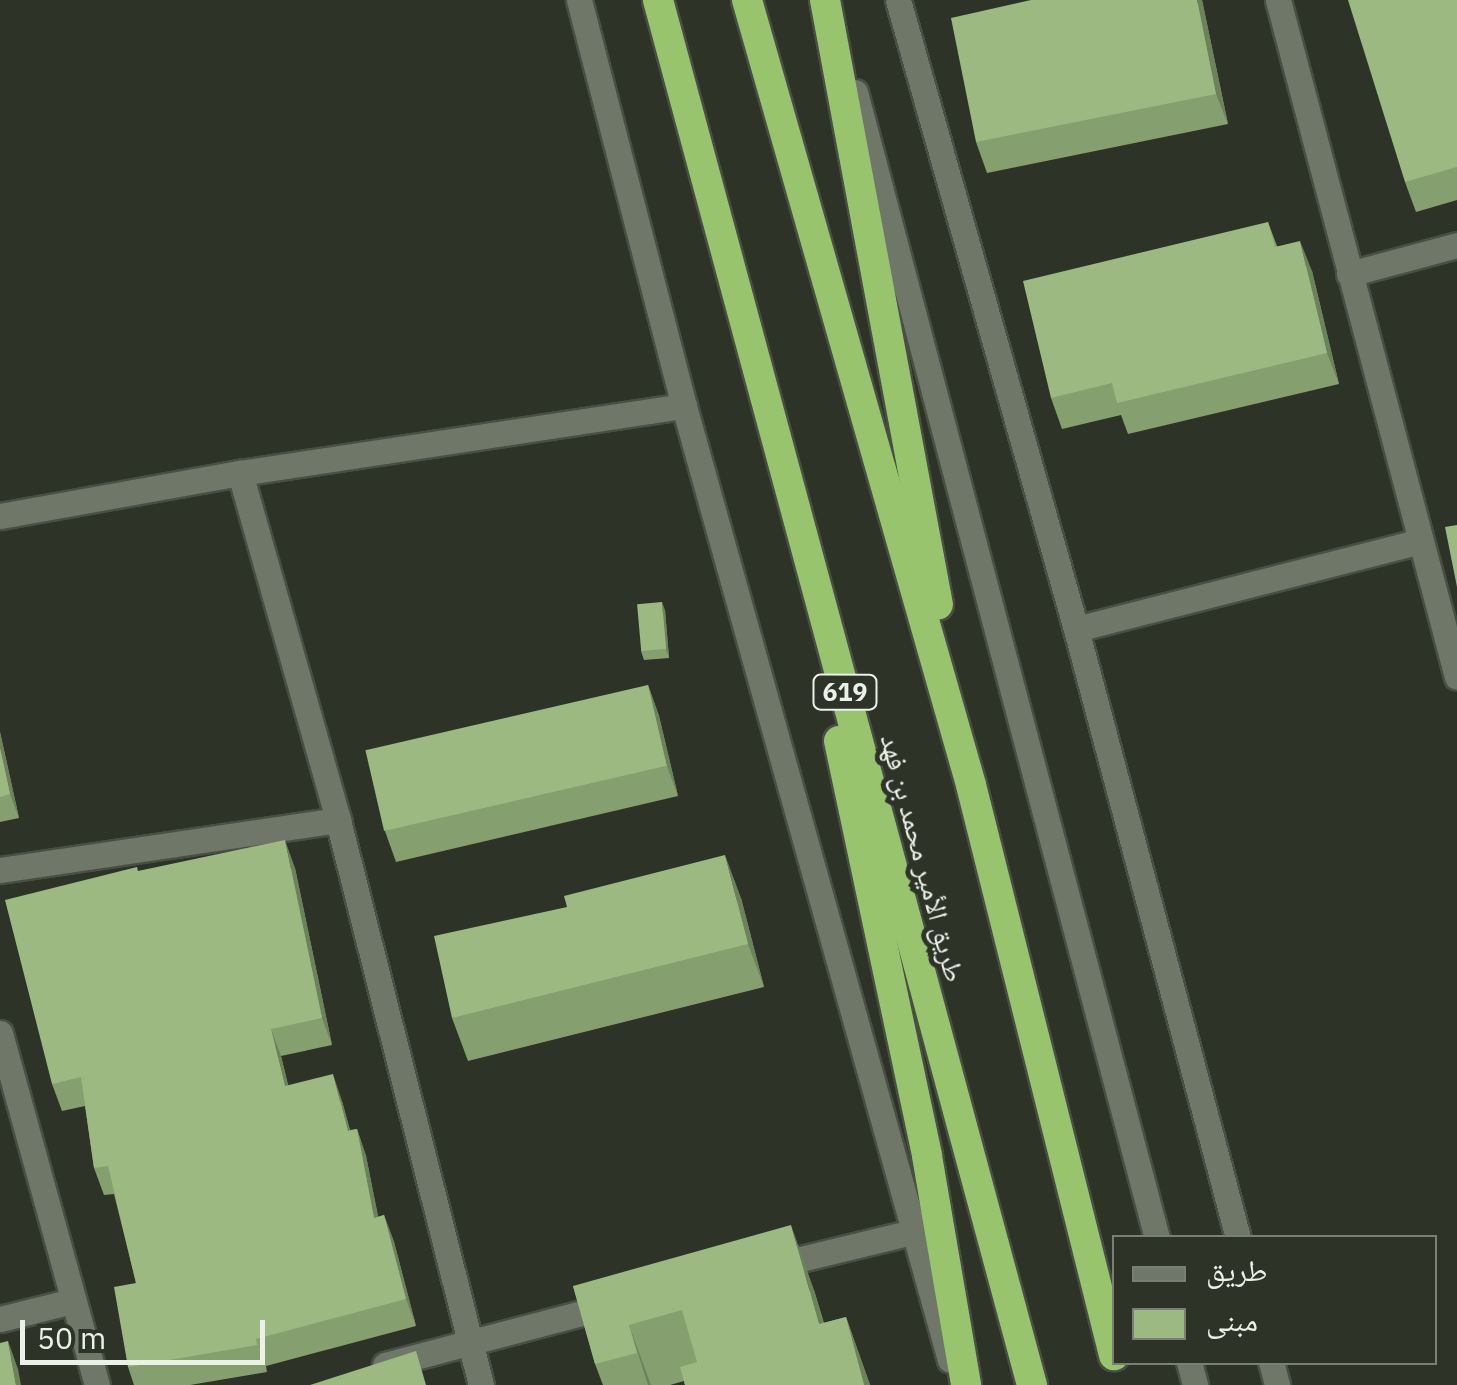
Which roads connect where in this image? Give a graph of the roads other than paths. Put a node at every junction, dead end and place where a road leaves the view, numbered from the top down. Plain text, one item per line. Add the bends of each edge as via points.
1 (579, 0) edge
2 (658, 0) edge
3 (747, 0) edge
4 (827, 0) edge
5 (898, 0) edge
6 (1278, 0) edge
7 (1457, 245) edge
8 (1349, 274) junction
9 (684, 406) junction
10 (775, 434) junction
11 (240, 473) junction
12 (0, 516) edge
13 (1420, 541) junction
14 (1076, 629) junction
15 (1457, 677) edge
16 (971, 785) junction
17 (338, 820) junction
18 (0, 870) edge
19 (0, 1034) edge
20 (913, 1232) junction
21 (1156, 1235) edge
22 (1237, 1235) edge
23 (740, 1274) edge
24 (643, 1297) edge
25 (72, 1302) junction
26 (0, 1320) edge
27 (470, 1340) junction
28 (1112, 1347) edge
29 (367, 1370) edge
30 (97, 1385) edge
31 (481, 1385) edge
32 (957, 1385) edge
33 (966, 1385) edge
34 (1032, 1385) edge

1 - 9 street
2 - 10 highway, طريق الأمير محمد بن فهد / 619
3 - 16 highway
4 - 16 highway
4 - 21 street
5 - 14 street
6 - 8 street
7 - 8 street
8 - 13 street
9 - 11 street
9 - 20 street
10 - 33 highway via 927,1156
10 - 34 highway, طريق الأمير محمد بن فهد / 619
11 - 12 street
11 - 17 street
13 - 14 street
13 - 15 street
14 - 22 street
16 - 28 highway
17 - 18 street
17 - 27 street
19 - 25 street
20 - 23 street
20 - 32 street
24 - 27 street
25 - 26 street
25 - 30 street
27 - 29 street
27 - 31 street

